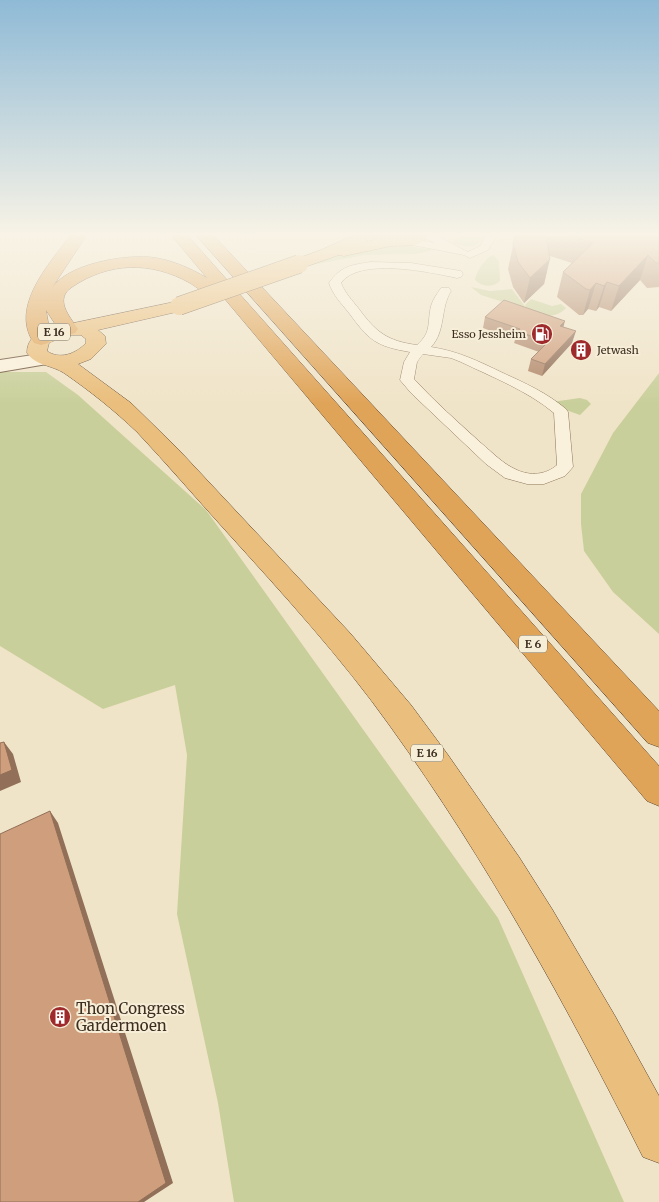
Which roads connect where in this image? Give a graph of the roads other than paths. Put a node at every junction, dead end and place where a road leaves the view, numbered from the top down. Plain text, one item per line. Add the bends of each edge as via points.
1 (42, 292) edge
2 (57, 292) edge
3 (214, 292) edge
4 (219, 292) edge
5 (230, 292) edge
6 (256, 292) edge
7 (339, 292) edge
8 (451, 292) edge
9 (179, 306) junction
10 (248, 313) junction
11 (73, 329) junction
12 (94, 347) junction
13 (421, 350) junction
14 (46, 351) junction
15 (0, 357) edge
16 (0, 366) edge
17 (130, 412) junction
18 (659, 734) edge
19 (659, 790) edge
20 (659, 1141) edge

1 - 14 highway via 37,308 38,324
2 - 11 highway, E 6 via 53,309 58,319
3 - 10 highway, E 6
4 - 9 highway, E 16, bridge
5 - 10 highway, E 6
6 - 18 highway, E 6
7 - 13 street via 370,333 405,348
8 - 13 street via 437,302 435,331
9 - 11 highway, E 16
9 - 12 highway, E 16
10 - 19 highway, E 6
11 - 12 highway, E 16 via 85,330 94,336
11 - 14 highway, E 16 via 49,334
12 - 14 highway, E 16 via 78,358
12 - 17 highway, E 16
13 - 13 street via 413,357 407,380 504,471 523,478 539,479 559,474 565,468 561,412 550,402 454,355
14 - 15 main road
14 - 16 main road
14 - 17 highway, E 16
17 - 20 highway, E 16 via 334,633 438,767 569,973

